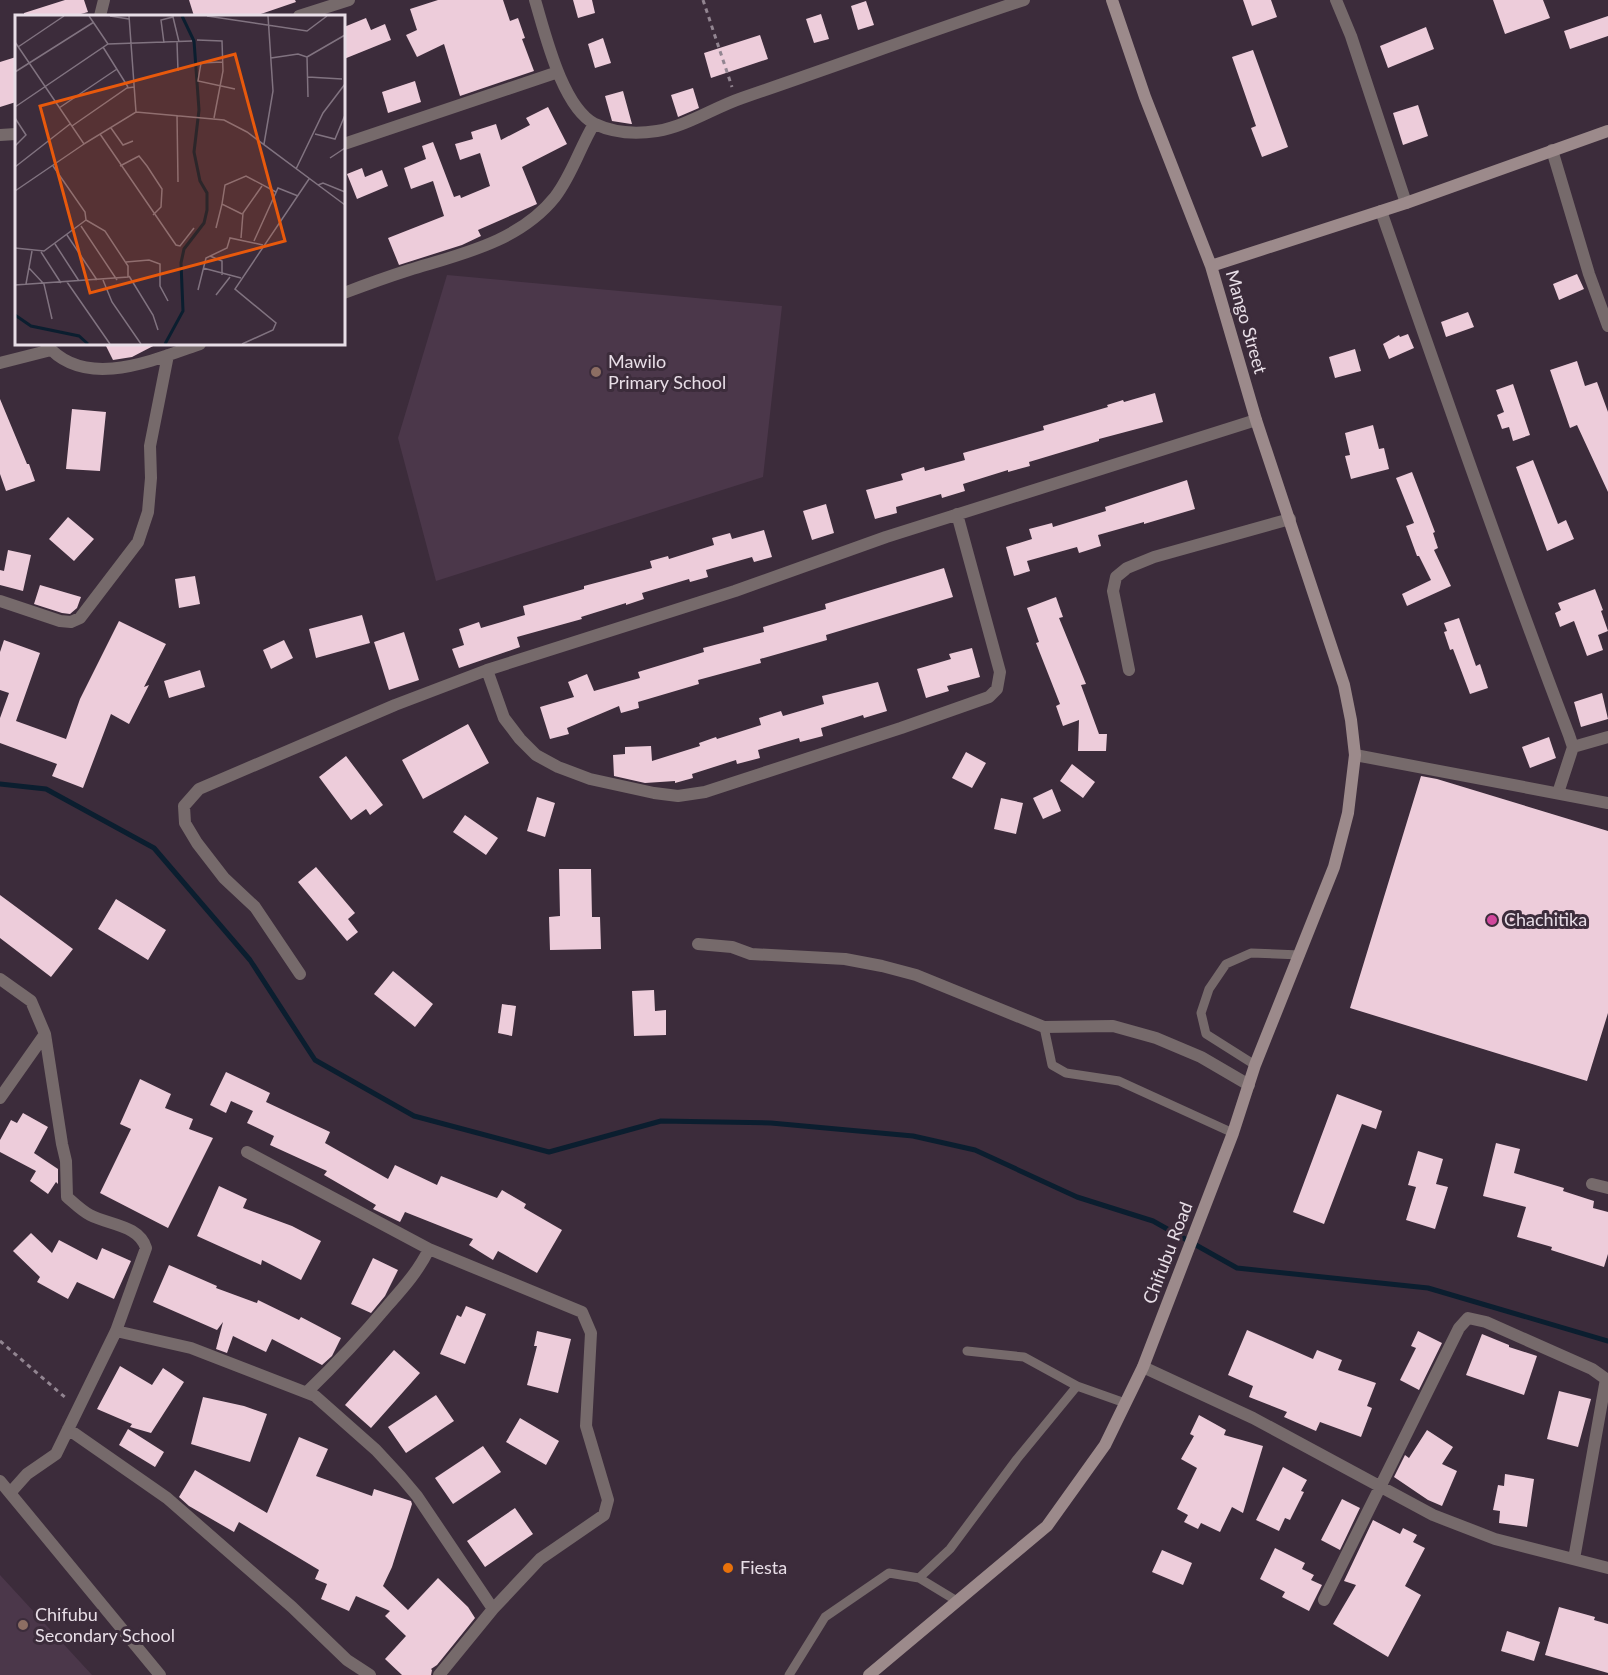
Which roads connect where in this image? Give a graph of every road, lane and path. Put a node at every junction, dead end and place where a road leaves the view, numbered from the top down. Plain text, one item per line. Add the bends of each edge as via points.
1 (104, 0) edge
2 (349, 0) edge
3 (535, 0) edge
4 (703, 0) edge
5 (1024, 0) edge
6 (1112, 0) edge
7 (1336, 0) edge
8 (100, 15) edge
9 (302, 15) edge
10 (558, 72) junction
11 (737, 100) junction
12 (594, 124) junction
13 (1608, 131) edge
14 (15, 134) edge
15 (0, 135) edge
16 (345, 144) edge
17 (1552, 150) junction
18 (1406, 203) junction
19 (1381, 211) junction
20 (1211, 266) junction
21 (345, 293) edge
22 (1608, 326) edge
23 (197, 345) edge
24 (48, 347) edge
25 (168, 355) junction
26 (0, 363) edge
27 (1257, 420) junction
28 (957, 514) junction
29 (1290, 519) junction
30 (0, 602) edge
31 (486, 670) junction
32 (1129, 670) dead end
33 (1608, 737) edge
34 (1573, 747) junction
35 (1354, 755) junction
36 (1558, 793) junction
37 (1608, 803) edge
38 (698, 944) dead end
39 (1300, 955) junction
40 (300, 974) dead end
41 (0, 979) edge
42 (1044, 1027) junction
43 (45, 1034) junction
44 (1255, 1065) junction
45 (1249, 1085) junction
46 (0, 1098) edge
47 (1233, 1133) junction
48 (247, 1152) dead end
49 (1592, 1184) dead end
50 (1608, 1188) edge
51 (429, 1249) junction
52 (116, 1331) junction
53 (0, 1341) edge
54 (967, 1351) dead end
55 (1143, 1367) junction
56 (1077, 1386) junction
57 (308, 1392) junction
58 (1125, 1403) junction
59 (78, 1408) junction
60 (68, 1429) junction
61 (0, 1481) edge
62 (1381, 1488) junction
63 (10, 1493) junction
64 (1574, 1559) junction
65 (1608, 1568) edge
66 (919, 1578) junction
67 (1324, 1600) dead end
68 (957, 1601) junction
69 (493, 1609) junction
70 (160, 1675) edge
71 (370, 1675) edge
72 (439, 1675) edge
73 (789, 1675) edge
74 (869, 1675) edge

1 - 8 street
2 - 9 street
3 - 10 street
4 - 11 path
5 - 11 street
6 - 20 main road via 1145,98
7 - 18 street
10 - 12 street via 568,95
10 - 16 street
11 - 12 street via 660,131 616,131
12 - 21 street via 555,196 516,230 466,253
13 - 17 main road, Mango Street
14 - 15 street
17 - 18 main road, Mango Street
17 - 22 street
18 - 19 main road, Mango Street
19 - 20 main road, Mango Street
19 - 34 street via 1467,460
20 - 27 main road, Mango Street
23 - 25 street
24 - 25 street via 70,362 90,368 137,365
24 - 26 street
25 - 30 street via 150,446 148,513 138,542 80,618 71,622
27 - 28 street
27 - 29 main road, Mango Street
28 - 31 street via 735,591
28 - 31 street via 1000,672 997,689 989,697 901,728 705,792 678,796 590,779 536,755 504,718
29 - 32 street via 1154,557 1116,577 1113,591
29 - 35 main road, Mango Street via 1344,685
31 - 40 street via 199,789 184,806 185,823 197,843 224,878 255,907
33 - 34 street
34 - 36 street
35 - 36 street
35 - 39 main road, Chifubu Road via 1348,813 1337,856
36 - 37 street
38 - 42 street via 732,947 750,954 845,959 882,966 916,975
39 - 44 main road, Chifubu Road
39 - 44 lane via 1251,953 1226,964 1209,989 1201,1013 1206,1034
41 - 43 street via 31,1001
42 - 45 street via 1113,1026 1156,1038 1201,1057
42 - 47 lane via 1052,1065 1066,1073 1119,1081
43 - 46 street
43 - 52 street via 66,1161 67,1197 89,1215 135,1232 146,1248
44 - 45 main road, Chifubu Road
45 - 47 main road, Chifubu Road
47 - 55 main road, Chifubu Road
48 - 51 street
49 - 50 street
51 - 57 street via 421,1266 398,1294
51 - 69 street via 582,1312 591,1333 586,1426 608,1500 604,1515 540,1559
52 - 57 street via 190,1348
52 - 59 street
53 - 59 path
54 - 56 lane via 1024,1357
55 - 58 main road, Chifubu Road
55 - 62 street via 1253,1418
56 - 58 lane
56 - 66 lane via 950,1549
57 - 69 street via 376,1450 401,1477
58 - 68 main road, Chifubu Road via 1105,1445 1047,1526
59 - 60 street
60 - 63 street via 56,1454 27,1474
60 - 71 street via 167,1498 347,1660
61 - 63 street
62 - 64 street via 1433,1515 1495,1539
62 - 64 street via 1459,1328 1467,1318 1486,1322 1592,1369 1606,1379
62 - 67 street
63 - 70 street
64 - 65 street
66 - 68 lane
66 - 73 lane via 889,1574 825,1617
68 - 74 main road, Chifubu Road
69 - 72 street

